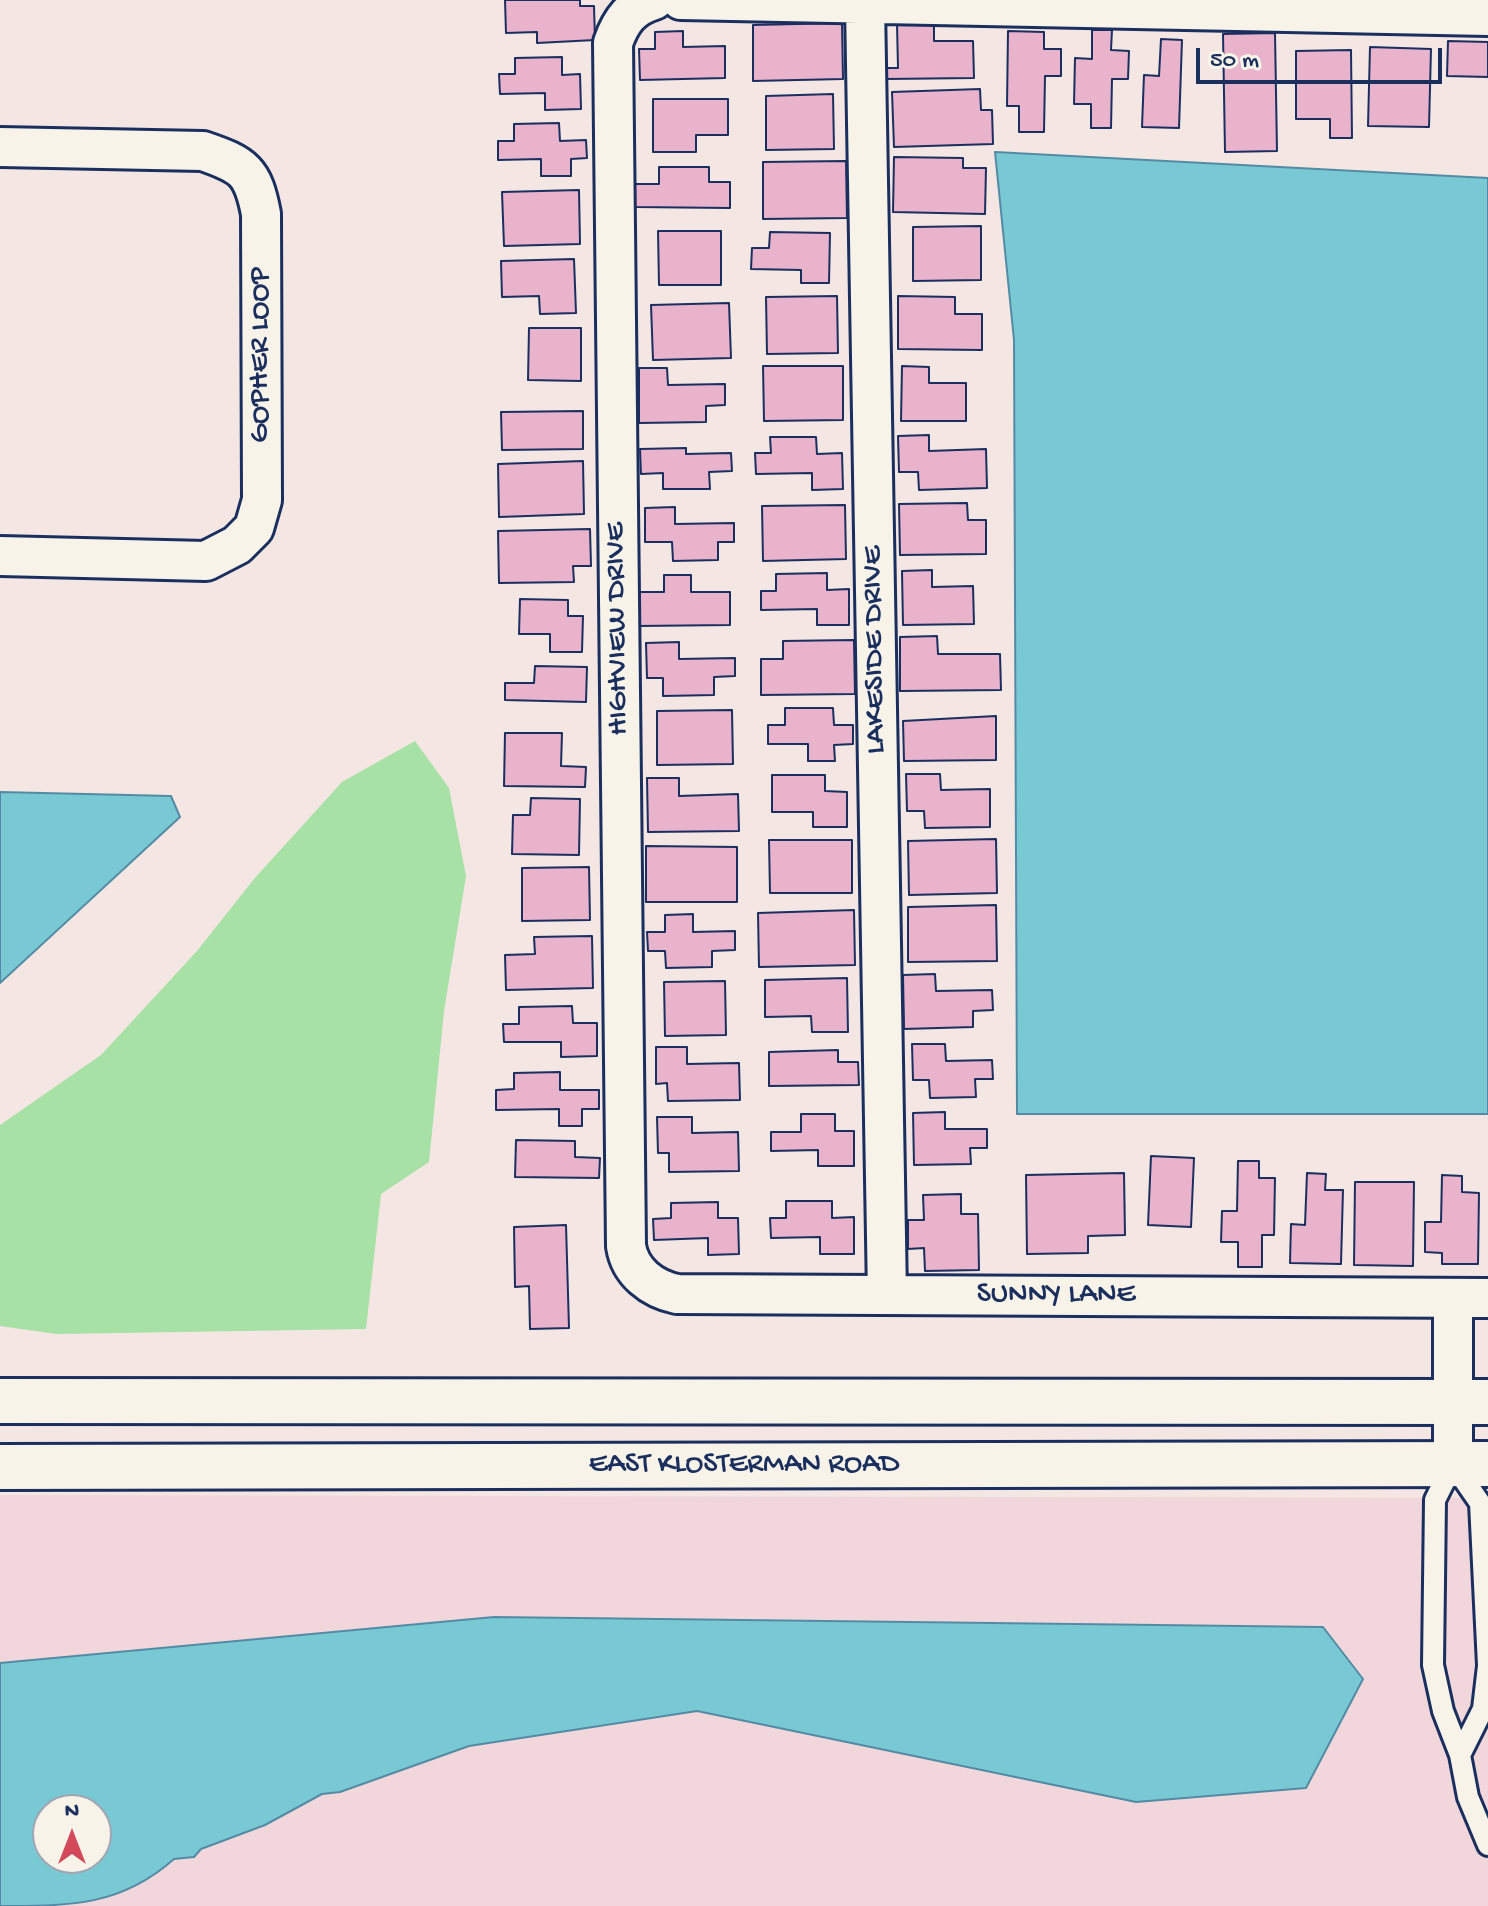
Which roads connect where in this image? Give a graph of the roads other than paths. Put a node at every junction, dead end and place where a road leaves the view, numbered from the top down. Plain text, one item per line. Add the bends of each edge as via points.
1 (660, 1) edge
2 (865, 5) junction
3 (1488, 16) edge
4 (0, 147) edge
5 (0, 556) edge
6 (633, 1266) joint
7 (887, 1295) junction
8 (1471, 1298) edge
9 (0, 1401) edge
10 (1471, 1402) edge
11 (1471, 1464) edge
12 (0, 1467) edge
13 (1488, 1666) edge
14 (1460, 1755) junction
15 (1488, 1845) edge

1 - 2 street
1 - 6 street, HIGHVIEW DRIVE via 625,17 613,43 626,1246
2 - 3 street
2 - 7 street, LAKESIDE DRIVE
4 - 5 street, GOPHER LOOP via 203,151 232,161 255,183 261,214 262,500 254,528 237,545 206,561
6 - 7 street, SUNNY LANE via 653,1284 677,1294
7 - 8 street, SUNNY LANE
8 - 10 street
9 - 10 main road
10 - 11 street
11 - 12 main road, EAST KLOSTERMAN ROAD
11 - 13 lane via 1480,1503
11 - 14 lane via 1435,1500 1433,1665
13 - 14 lane via 1483,1709
14 - 15 lane via 1468,1797

